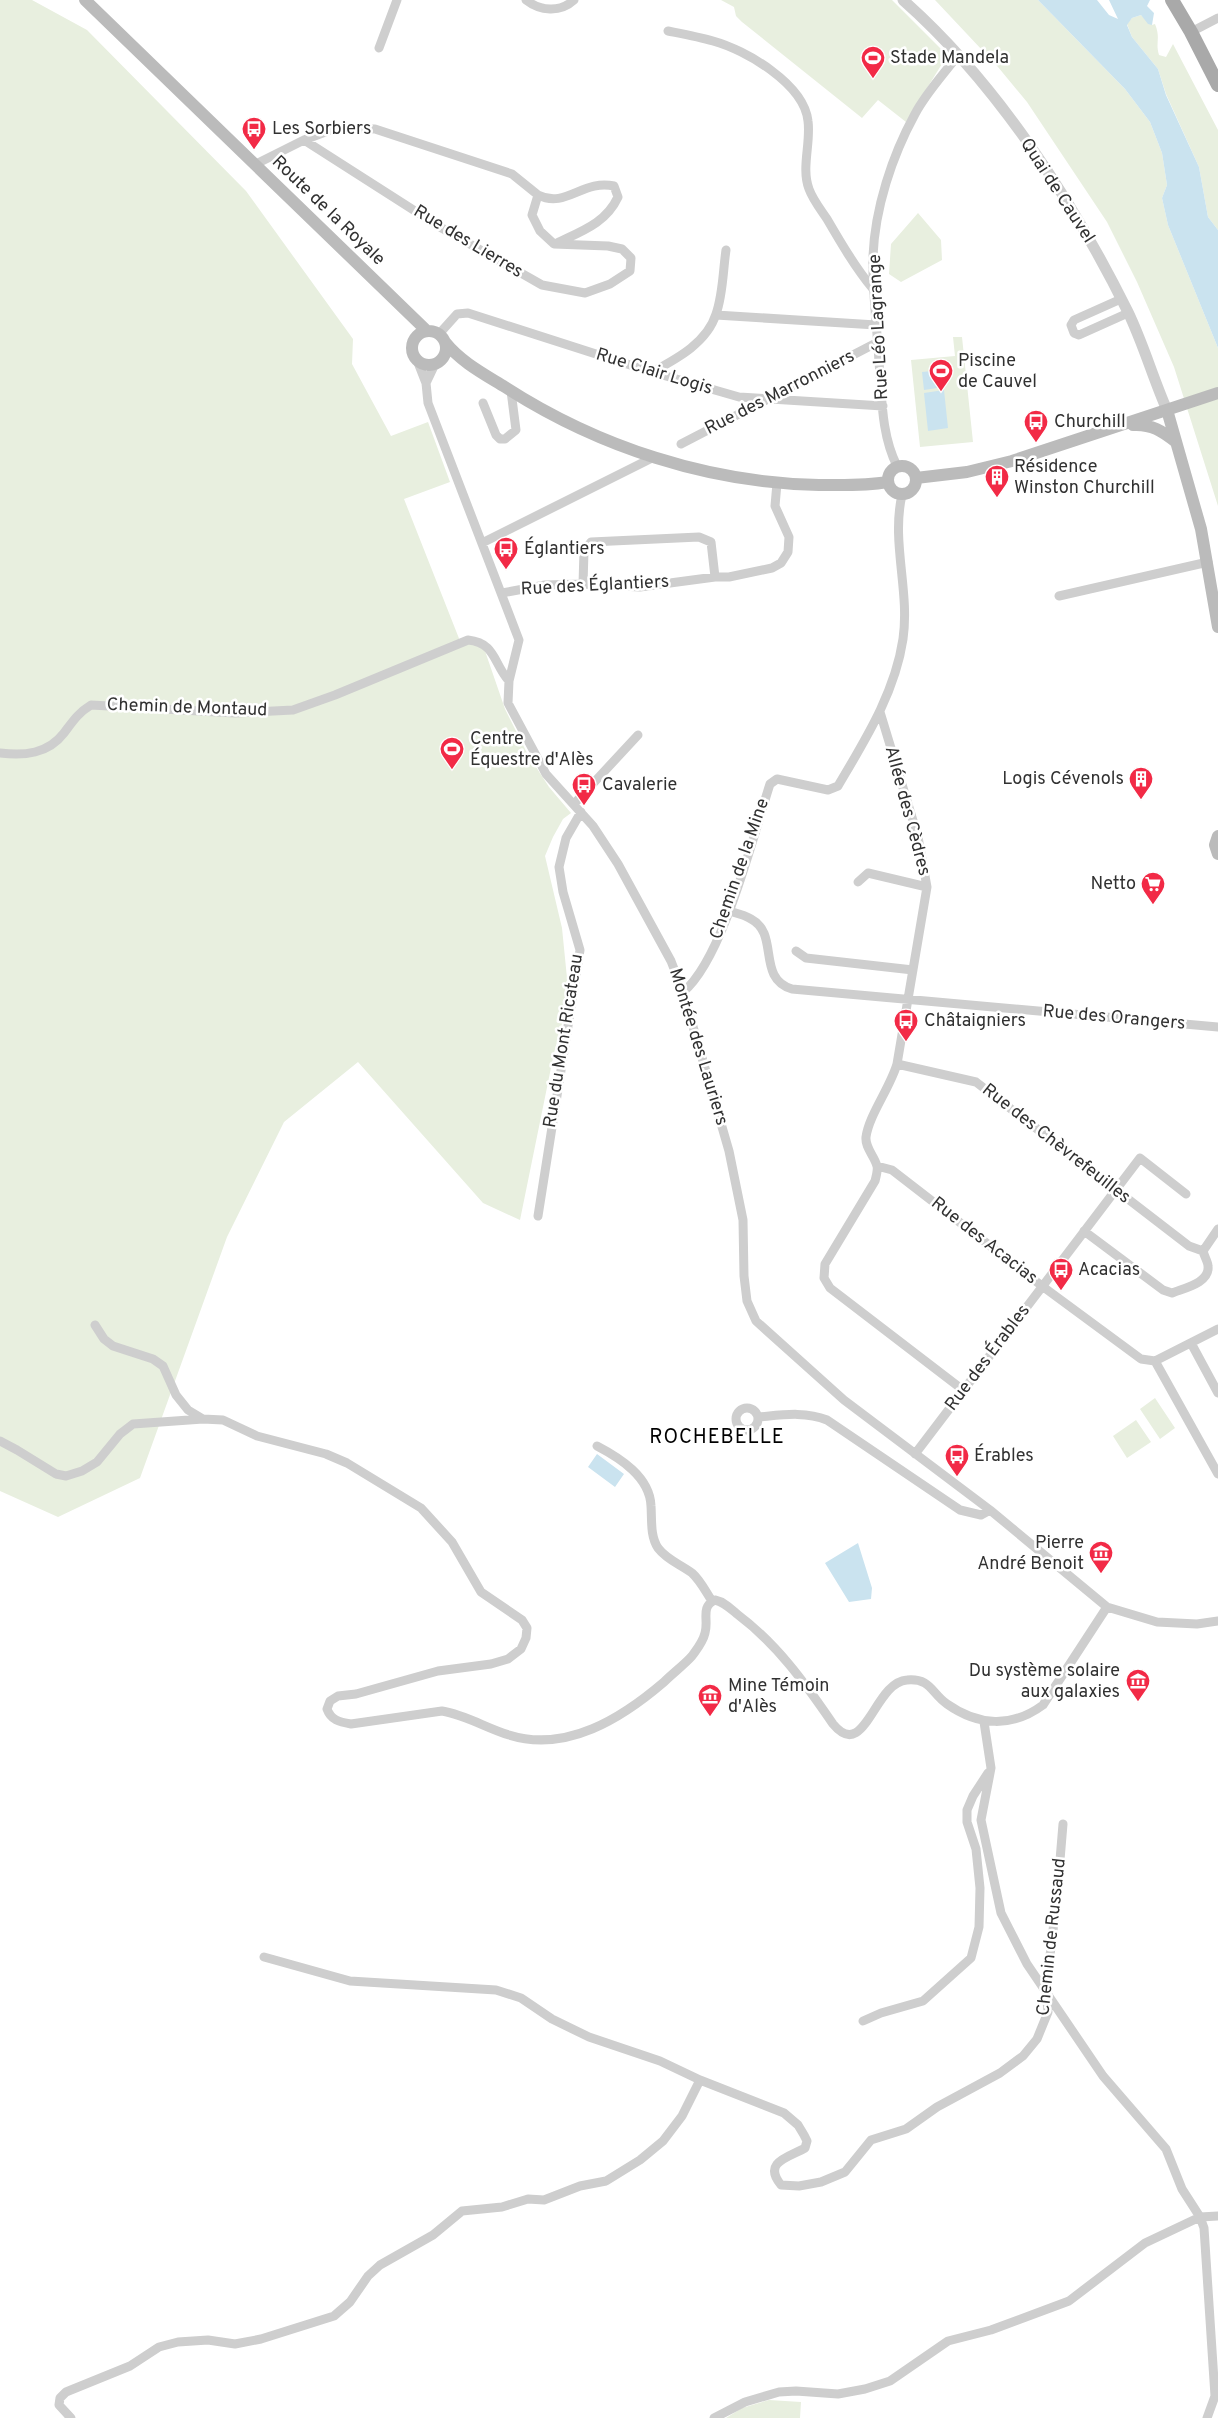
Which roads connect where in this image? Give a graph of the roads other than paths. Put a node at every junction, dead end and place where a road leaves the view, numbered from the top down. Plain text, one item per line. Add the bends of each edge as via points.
1 (85, 0) edge
2 (398, 0) edge
3 (526, 0) edge
4 (574, 0) edge
5 (903, 0) edge
6 (1172, 0) edge
7 (1218, 18) edge
8 (668, 31) dead end
9 (1191, 32) junction
10 (378, 48) dead end
11 (958, 55) junction
12 (1218, 85) edge
13 (304, 140) junction
14 (254, 165) junction
15 (538, 194) junction
16 (554, 244) junction
17 (726, 250) dead end
18 (873, 289) junction
19 (1121, 299) junction
20 (397, 302) junction
21 (1128, 313) junction
22 (716, 315) junction
23 (876, 325) junction
24 (437, 336) junction
25 (413, 341) junction
26 (878, 342) junction
27 (417, 360) junction
28 (463, 360) junction
29 (438, 362) junction
30 (652, 372) junction
31 (426, 383) junction
32 (511, 391) junction
33 (1218, 393) edge
34 (766, 400) junction
35 (484, 404) dead end
36 (883, 406) junction
37 (1172, 408) junction
38 (1120, 425) junction
39 (1176, 442) junction
40 (681, 444) dead end
41 (654, 457) junction
42 (897, 466) junction
43 (916, 478) junction
44 (887, 482) junction
45 (776, 483) junction
46 (902, 495) junction
47 (482, 543) junction
48 (1208, 562) junction
49 (715, 577) junction
50 (583, 584) junction
51 (502, 593) junction
52 (1059, 596) dead end
53 (1218, 628) edge
54 (509, 681) junction
55 (880, 712) junction
56 (638, 735) dead end
57 (0, 753) edge
58 (574, 804) junction
59 (581, 812) junction
60 (1218, 836) edge
61 (1218, 854) edge
62 (858, 882) dead end
63 (928, 888) junction
64 (729, 911) junction
65 (796, 951) dead end
66 (913, 970) junction
67 (683, 992) junction
68 (907, 1000) junction
69 (1218, 1027) edge
70 (897, 1064) junction
71 (877, 1166) junction
72 (1116, 1190) junction
73 (1186, 1194) dead end
74 (538, 1216) dead end
75 (1218, 1229) edge
76 (1084, 1231) junction
77 (1203, 1251) junction
78 (1042, 1286) junction
79 (95, 1324) dead end
80 (1218, 1329) edge
81 (1191, 1343) junction
82 (1156, 1361) junction
83 (964, 1390) junction
84 (1218, 1393) edge
85 (759, 1418) dead end
86 (203, 1419) junction
87 (0, 1441) edge
88 (597, 1446) dead end
89 (915, 1454) junction
90 (1218, 1474) edge
91 (990, 1510) junction
92 (712, 1601) junction
93 (1107, 1607) junction
94 (1218, 1621) edge
95 (984, 1722) junction
96 (991, 1768) junction
97 (1063, 1824) dead end
98 (264, 1958) dead end
99 (1046, 1990) junction
100 (863, 2021) dead end
101 (700, 2080) junction
102 (1218, 2216) edge
103 (1200, 2217) junction
104 (71, 2418) edge
105 (714, 2418) edge
106 (1207, 2418) edge

1 - 14 main road, Route de la Royale
2 - 10 street
3 - 4 street via 542,10 563,7
5 - 11 street, Quai de Cauvel
6 - 9 main road
7 - 9 street
8 - 18 street via 715,41 749,57 779,77 798,95 808,122 806,172 809,189 856,268
9 - 12 main road
11 - 18 street, Rue Léo Lagrange via 916,113 887,181 873,253
11 - 19 street, Quai de Cauvel via 1057,185
13 - 14 street
13 - 15 street via 336,128 374,129 512,174
13 - 16 street, Rue des Lierres via 440,227 542,285 585,293 610,284 630,271 631,258 622,249
14 - 20 main road, Route de la Royale
15 - 16 street via 532,215 540,231
15 - 16 street via 556,200 601,183 614,186 618,197 613,209 598,224
17 - 22 street
18 - 23 street, Rue Léo Lagrange
19 - 21 street, Quai de Cauvel
19 - 21 street via 1074,320 1071,326 1074,333 1078,335
20 - 24 main road, Route de la Royale
20 - 25 main road, Route de la Royale
21 - 37 street, Quai de Cauvel
22 - 23 street
22 - 30 street via 701,339 678,358
23 - 26 street, Rue Léo Lagrange
24 - 25 main road via 416,336
24 - 28 main road, Route de la Royale
24 - 29 main road via 446,351
24 - 30 street, Rue Clair Logis via 457,314 468,313
25 - 27 main road via 412,351
26 - 34 street, Rue des Marronniers
26 - 36 street, Rue Léo Lagrange
27 - 29 main road via 425,365
27 - 31 street, Montée des Lauriers
28 - 29 main road
28 - 32 main road, Route de la Royale
29 - 31 street
30 - 34 street, Rue Clair Logis via 739,397
31 - 47 street, Montée des Lauriers via 428,402
32 - 35 street via 516,430 505,439 496,435
32 - 41 main road, Route de la Royale via 569,424
33 - 37 main road
34 - 36 street, Rue Clair Logis
34 - 40 street, Rue des Marronniers
36 - 42 street, Rue Léo Lagrange via 888,447
37 - 38 main road
37 - 39 main road
38 - 39 main road via 1154,426
38 - 43 main road via 1012,461 967,472
39 - 48 main road
41 - 45 main road, Route de la Royale via 722,475
41 - 47 street
42 - 43 main road via 909,468
42 - 44 main road via 891,470
43 - 46 main road via 913,490
44 - 45 main road, Route de la Royale via 855,486
44 - 46 main road via 894,492
45 - 49 street, Rue des Églantiers via 775,506 789,537 785,559 772,568
46 - 55 street, Chemin de la Mine via 897,518 903,638
47 - 51 street, Montée des Lauriers
48 - 52 street
48 - 53 main road
49 - 50 street, Rue des Églantiers via 640,587
49 - 50 street via 710,542 699,537 591,542 584,551
50 - 51 street, Rue des Églantiers
51 - 54 street, Montée des Lauriers via 519,640
54 - 57 street, Chemin de Montaud via 500,671 491,649 480,642 468,640 293,710 235,713 91,705 78,712 63,735 43,751 18,756
54 - 58 street, Montée des Lauriers via 508,703 546,774
55 - 63 street, Allée des Cèdres via 918,837
55 - 64 street, Chemin de la Mine via 838,786 828,790 777,779 770,784
56 - 58 street
58 - 59 street, Montée des Lauriers
59 - 67 street, Montée des Lauriers via 618,864 671,961
59 - 74 street, Rue du Mont Ricateau via 566,838 559,867 580,950
60 - 61 main road via 1214,845
62 - 63 street via 868,873
63 - 66 street, Allée des Cèdres
64 - 67 street, Chemin de la Mine via 707,962 692,986
64 - 68 street, Rue des Orangers via 752,919 759,926 765,937 773,976 783,986
65 - 66 street via 806,958
66 - 68 street, Allée des Cèdres
67 - 89 street, Montée des Lauriers via 729,1150 743,1220 747,1301 756,1321 844,1400
68 - 69 street, Rue des Orangers
68 - 70 street, Allée des Cèdres
70 - 71 street, Allée des Cèdres via 866,1138 869,1154
70 - 72 street, Rue des Chèvrefeuilles via 976,1082
71 - 78 street, Rue des Acacias via 892,1170
71 - 83 street via 875,1181 825,1264 824,1278 830,1288
72 - 73 street, Rue des Érables via 1140,1158
72 - 76 street, Rue des Érables
72 - 77 street, Rue des Chèvrefeuilles via 1189,1246
75 - 77 street
76 - 77 street via 1163,1290 1172,1293 1200,1282 1206,1276 1208,1267
76 - 78 street, Rue des Érables
78 - 82 street, Rue des Acacias via 1131,1353 1141,1359
78 - 83 street, Rue des Érables
79 - 86 street via 104,1339 113,1346 163,1366 176,1394 188,1410
80 - 81 street
81 - 82 street
81 - 84 street
82 - 90 street
83 - 89 street, Rue des Érables
85 - 91 street via 785,1415 816,1416 827,1420 960,1510 981,1515
86 - 87 street via 134,1424 120,1434 97,1462 66,1476 56,1474
86 - 92 street via 223,1420 257,1436 347,1462 407,1498 432,1518 452,1542 482,1592 522,1620 527,1628 521,1649 508,1659 438,1671 338,1696 330,1701 327,1708 330,1716 338,1721 351,1724 442,1711 537,1741 566,1738 601,1726 642,1701 690,1658 706,1632 705,1610
88 - 92 street via 629,1466 646,1486 657,1546 669,1559 692,1574
89 - 91 street, Montée des Lauriers
91 - 93 street, Montée des Lauriers
92 - 95 street via 721,1601 772,1643 840,1732 856,1733 864,1726 882,1694 898,1681 907,1680 926,1682 946,1704
93 - 94 street via 1157,1622 1197,1624
93 - 95 street via 1043,1705 1031,1714 1013,1720
95 - 96 street
96 - 99 street via 981,1820 1000,1913 1027,1964
96 - 100 street via 967,1810 980,1888 979,1928 971,1958 923,2002
97 - 99 street, Chemin de Russaud
98 - 101 street via 350,1981 496,1990 521,1998 552,2019 589,2037 660,2061
99 - 101 street, Chemin de Russaud via 1048,2012 1037,2039 1023,2056 906,2129 871,2140 845,2172 821,2182 781,2185 775,2178 774,2168 779,2161 805,2148 806,2141 798,2125 784,2113
99 - 103 street via 1103,2076 1166,2149 1182,2190
101 - 104 street via 682,2116 663,2141 606,2181 580,2186 544,2200 528,2199 502,2207 462,2211 433,2235 380,2265 350,2302 334,2316 235,2344 208,2340 159,2347 130,2366 66,2392 59,2405
102 - 103 street
103 - 105 street via 1145,2243 1069,2300 991,2330 948,2342 890,2381 838,2394 796,2391 771,2394 744,2402
103 - 106 street via 1204,2228 1215,2396

